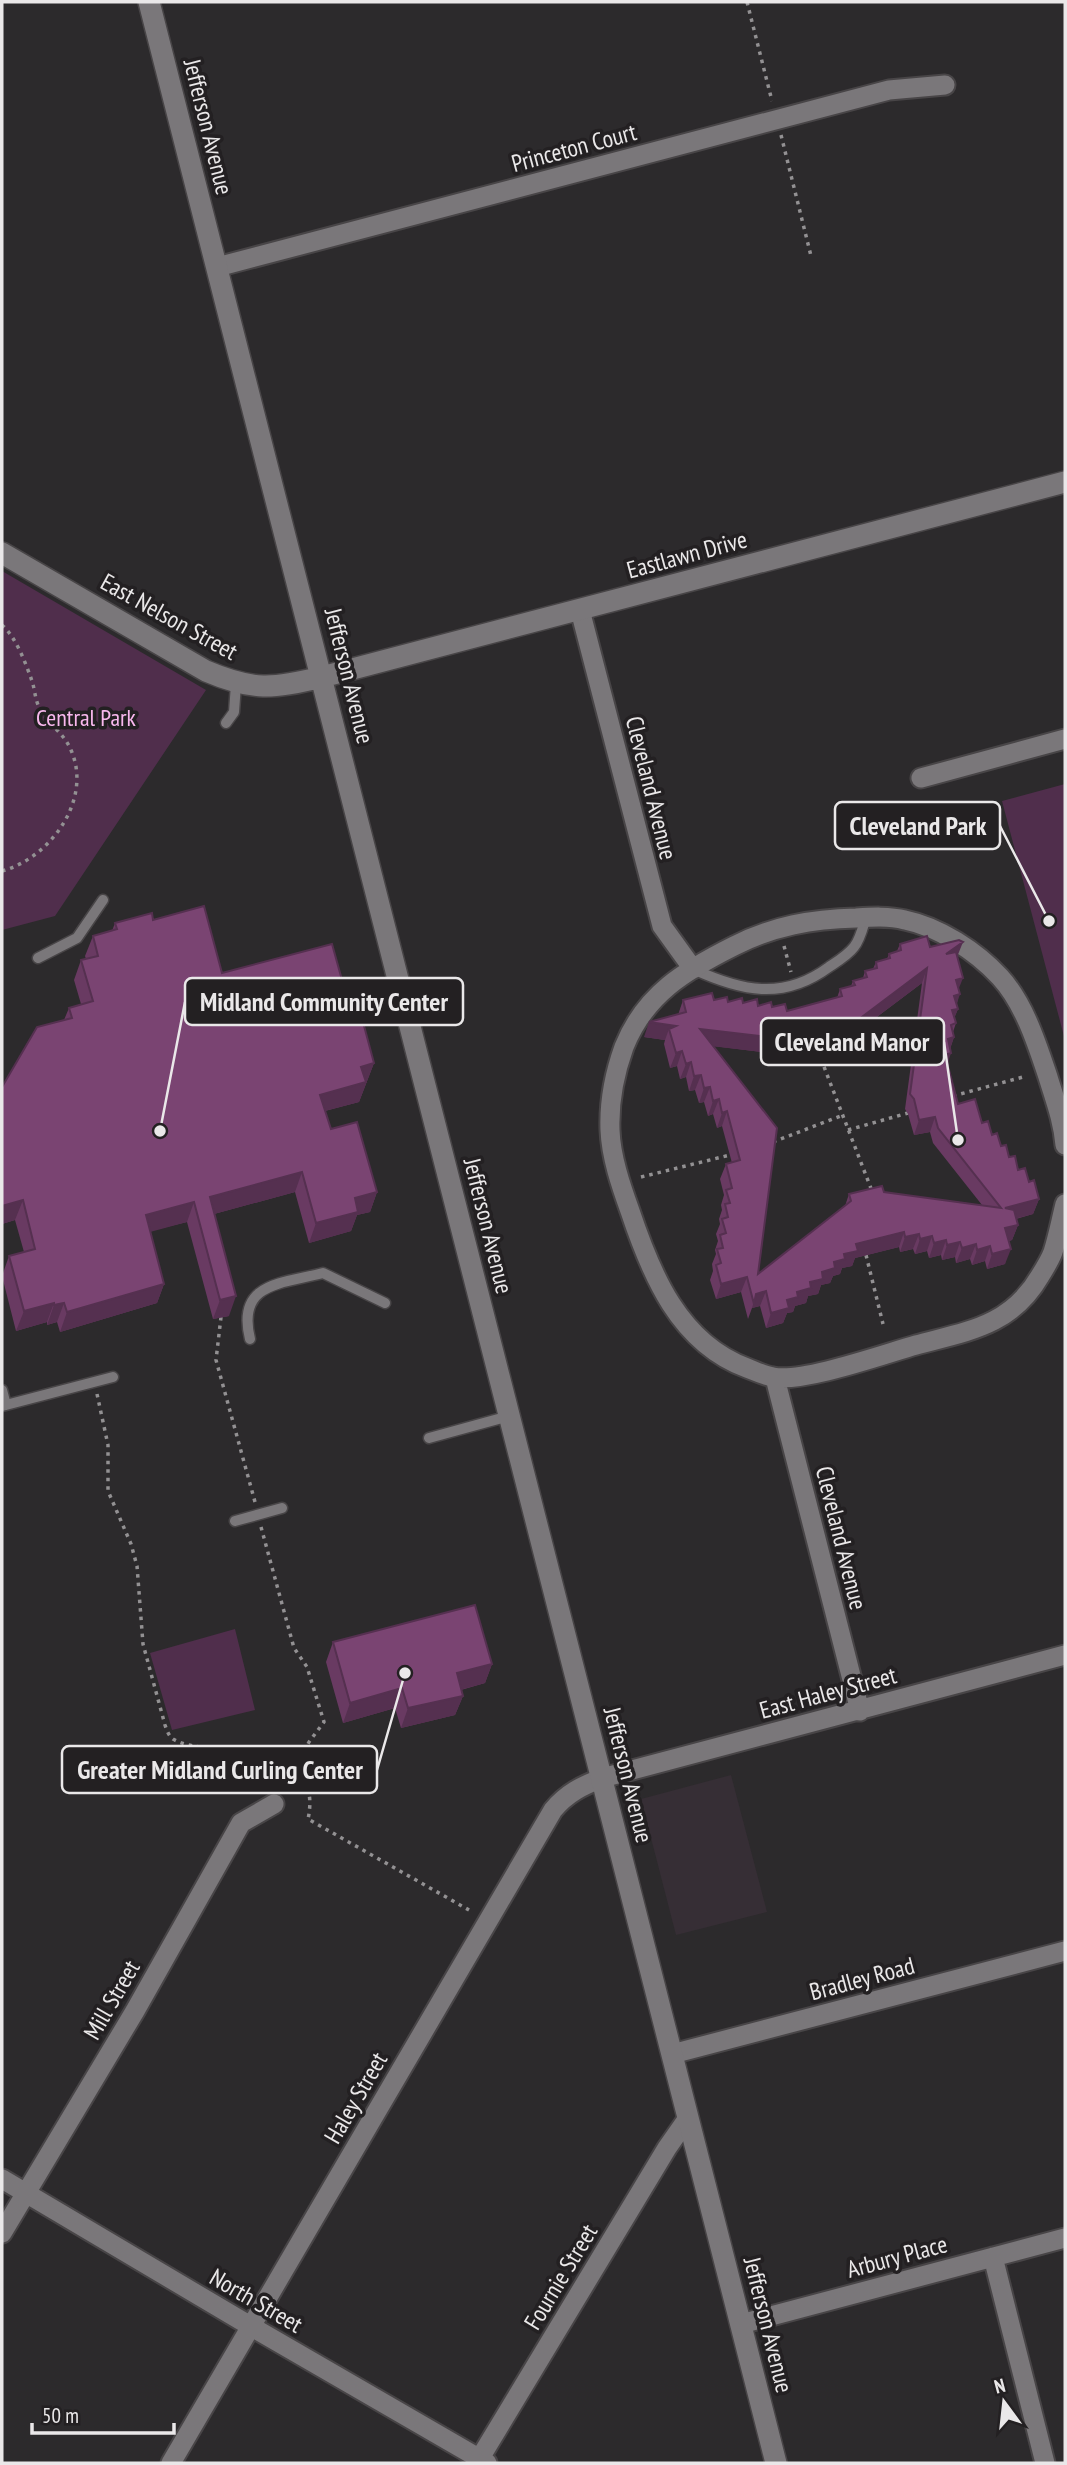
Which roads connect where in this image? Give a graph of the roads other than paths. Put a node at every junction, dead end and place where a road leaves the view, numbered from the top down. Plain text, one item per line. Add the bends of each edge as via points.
1 (150, 2) edge
2 (946, 85) dead end
3 (217, 267) junction
4 (1065, 482) edge
5 (2, 553) edge
6 (580, 610) junction
7 (322, 677) junction
8 (236, 684) junction
9 (226, 723) dead end
10 (1065, 740) edge
11 (922, 778) dead end
12 (103, 900) dead end
13 (866, 917) junction
14 (38, 958) dead end
15 (692, 969) junction
16 (1065, 1145) edge
17 (1065, 1204) edge
18 (385, 1303) dead end
19 (250, 1339) dead end
20 (113, 1377) dead end
21 (775, 1378) junction
22 (2, 1390) edge
23 (4, 1406) edge
24 (509, 1416) junction
25 (429, 1438) dead end
26 (282, 1508) dead end
27 (235, 1521) dead end
28 (1065, 1655) edge
29 (859, 1711) junction
30 (602, 1778) junction
31 (274, 1804) road end
32 (1065, 1951) edge
33 (672, 2054) junction
34 (688, 2118) junction
35 (2, 2179) edge
36 (26, 2192) junction
37 (2, 2233) edge
38 (1065, 2238) edge
39 (992, 2257) junction
40 (741, 2324) junction
41 (252, 2327) junction
42 (481, 2462) edge
43 (171, 2463) edge
44 (776, 2463) edge
45 (1045, 2463) edge

1 - 3 street, Jefferson Avenue
2 - 3 street, Princeton Court via 889,90
3 - 7 street, Jefferson Avenue
4 - 6 street, Eastlawn Drive
5 - 8 street, East Nelson Street
6 - 7 street, Eastlawn Drive
6 - 15 street, Cleveland Avenue via 662,926
7 - 8 street, East Nelson Street via 271,687
7 - 24 street, Jefferson Avenue
8 - 9 lane via 234,712
10 - 11 street
12 - 14 lane via 77,938
13 - 15 street via 797,923 761,932
13 - 15 lane via 856,946 843,958 813,979 788,988 752,989
13 - 16 street via 905,919 940,933 1002,978 1043,1061
15 - 21 street via 672,981 643,1012 624,1047 614,1085 610,1130 620,1184 644,1252 670,1305 695,1335 731,1362
17 - 21 street via 1052,1255 1029,1296 1003,1317 809,1374
18 - 19 lane via 323,1273 270,1287 253,1298 248,1309
20 - 23 lane
21 - 29 street, Cleveland Avenue
22 - 23 lane
24 - 25 lane
24 - 30 street, Jefferson Avenue
26 - 27 lane
28 - 29 street, East Haley Street
29 - 30 street, East Haley Street
30 - 33 street, Jefferson Avenue
30 - 41 street, Haley Street via 578,1787 553,1810
31 - 36 street, Mill Street via 241,1824
32 - 33 street, Bradley Road
33 - 34 street, Jefferson Avenue
34 - 40 street, Jefferson Avenue
34 - 42 street, Fournie Street
35 - 36 street, North Street
36 - 37 street, Mill Street
36 - 41 street, North Street
38 - 39 street, Arbury Place
39 - 40 street, Arbury Place
39 - 45 street
40 - 44 street, Jefferson Avenue
41 - 42 street, North Street
41 - 43 street, Haley Street

